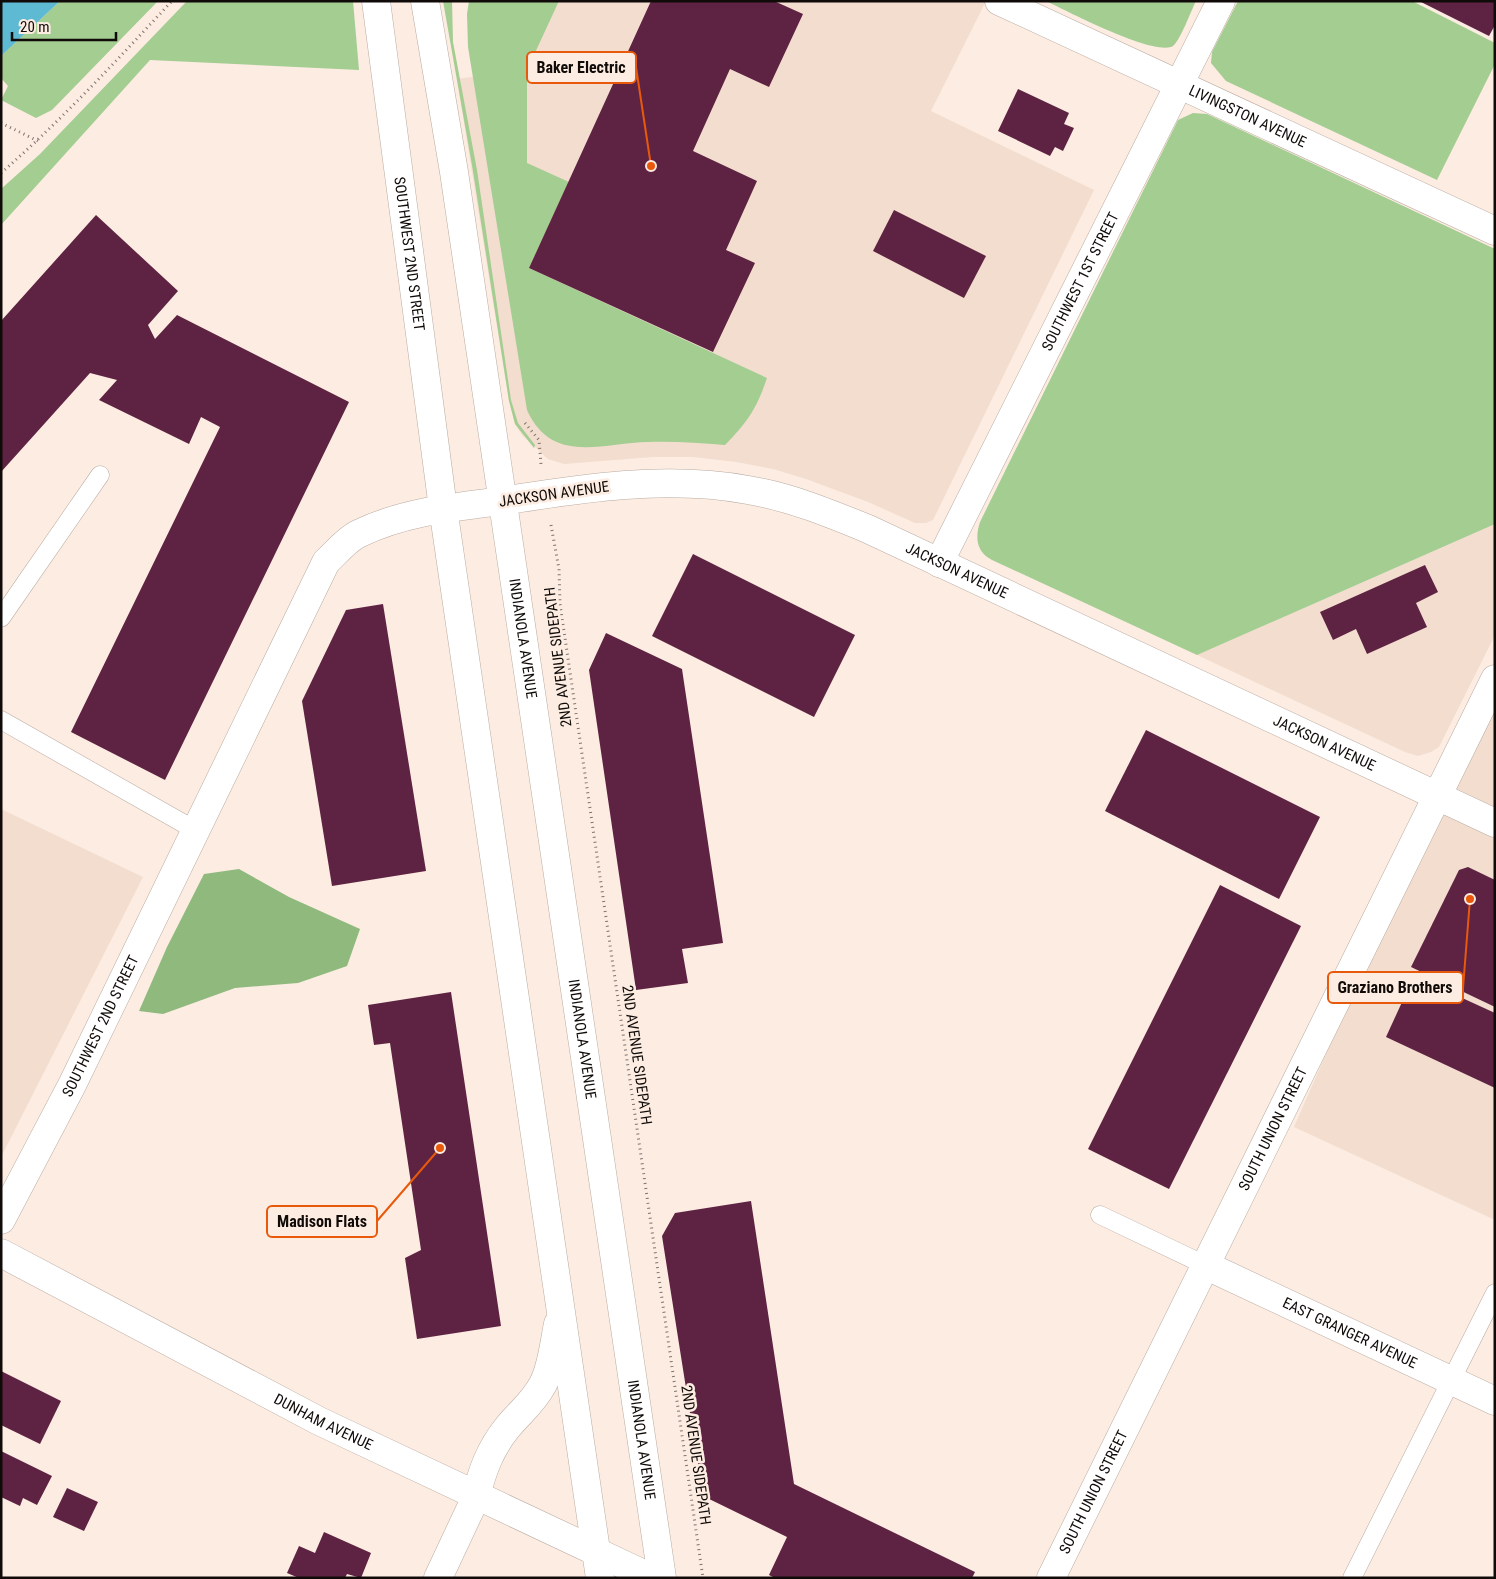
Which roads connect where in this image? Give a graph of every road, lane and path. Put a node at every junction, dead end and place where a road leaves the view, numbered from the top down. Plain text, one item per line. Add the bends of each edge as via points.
1 (172, 1) edge
2 (376, 1) edge
3 (425, 1) edge
4 (999, 1) edge
5 (1221, 1) edge
6 (1179, 85) junction
7 (1, 123) edge
8 (38, 140) junction
9 (1, 173) edge
10 (1495, 231) edge
11 (100, 475) dead end
12 (502, 502) junction
13 (443, 508) junction
14 (552, 535) dead end
15 (938, 562) junction
16 (1, 618) edge
17 (1495, 678) edge
18 (1, 720) edge
19 (1439, 796) junction
20 (1495, 823) edge
21 (195, 830) junction
22 (1100, 1215) dead end
23 (1, 1220) edge
24 (1, 1253) edge
25 (1205, 1265) junction
26 (1495, 1293) edge
27 (562, 1311) junction
28 (1452, 1381) junction
29 (1495, 1401) edge
30 (476, 1497) junction
31 (598, 1565) edge
32 (438, 1578) edge
33 (652, 1578) edge
34 (662, 1578) edge
35 (703, 1578) edge
36 (1051, 1578) edge
37 (1352, 1578) edge

1 - 8 path via 109,70
2 - 13 street, SOUTHWEST 2ND STREET
3 - 12 street
4 - 6 street, LIVINGSTON AVENUE
5 - 6 street, SOUTHWEST 1ST STREET
6 - 10 street, LIVINGSTON AVENUE
6 - 15 street, SOUTHWEST 1ST STREET
7 - 8 path
8 - 9 path
11 - 16 lane
12 - 13 street, JACKSON AVENUE
12 - 15 street, JACKSON AVENUE via 618,485 724,486 838,516
12 - 34 street, INDIANOLA AVENUE
13 - 21 street, JACKSON AVENUE via 410,515 356,535 326,562
13 - 27 street
14 - 35 path, 2ND AVENUE SIDEPATH
15 - 19 street, JACKSON AVENUE
17 - 19 street, SOUTH UNION STREET
18 - 21 lane
19 - 20 street, JACKSON AVENUE
19 - 25 street, SOUTH UNION STREET
21 - 23 street, SOUTHWEST 2ND STREET via 72,1085
22 - 25 lane
24 - 30 street, DUNHAM AVENUE via 319,1421
25 - 28 street, EAST GRANGER AVENUE
25 - 36 street, SOUTH UNION STREET
26 - 28 lane
27 - 30 street via 544,1382 529,1407 507,1428 490,1452
27 - 31 street
28 - 29 street, EAST GRANGER AVENUE
28 - 37 lane
30 - 31 street, DUNHAM AVENUE
30 - 32 street
31 - 33 street, DUNHAM AVENUE

